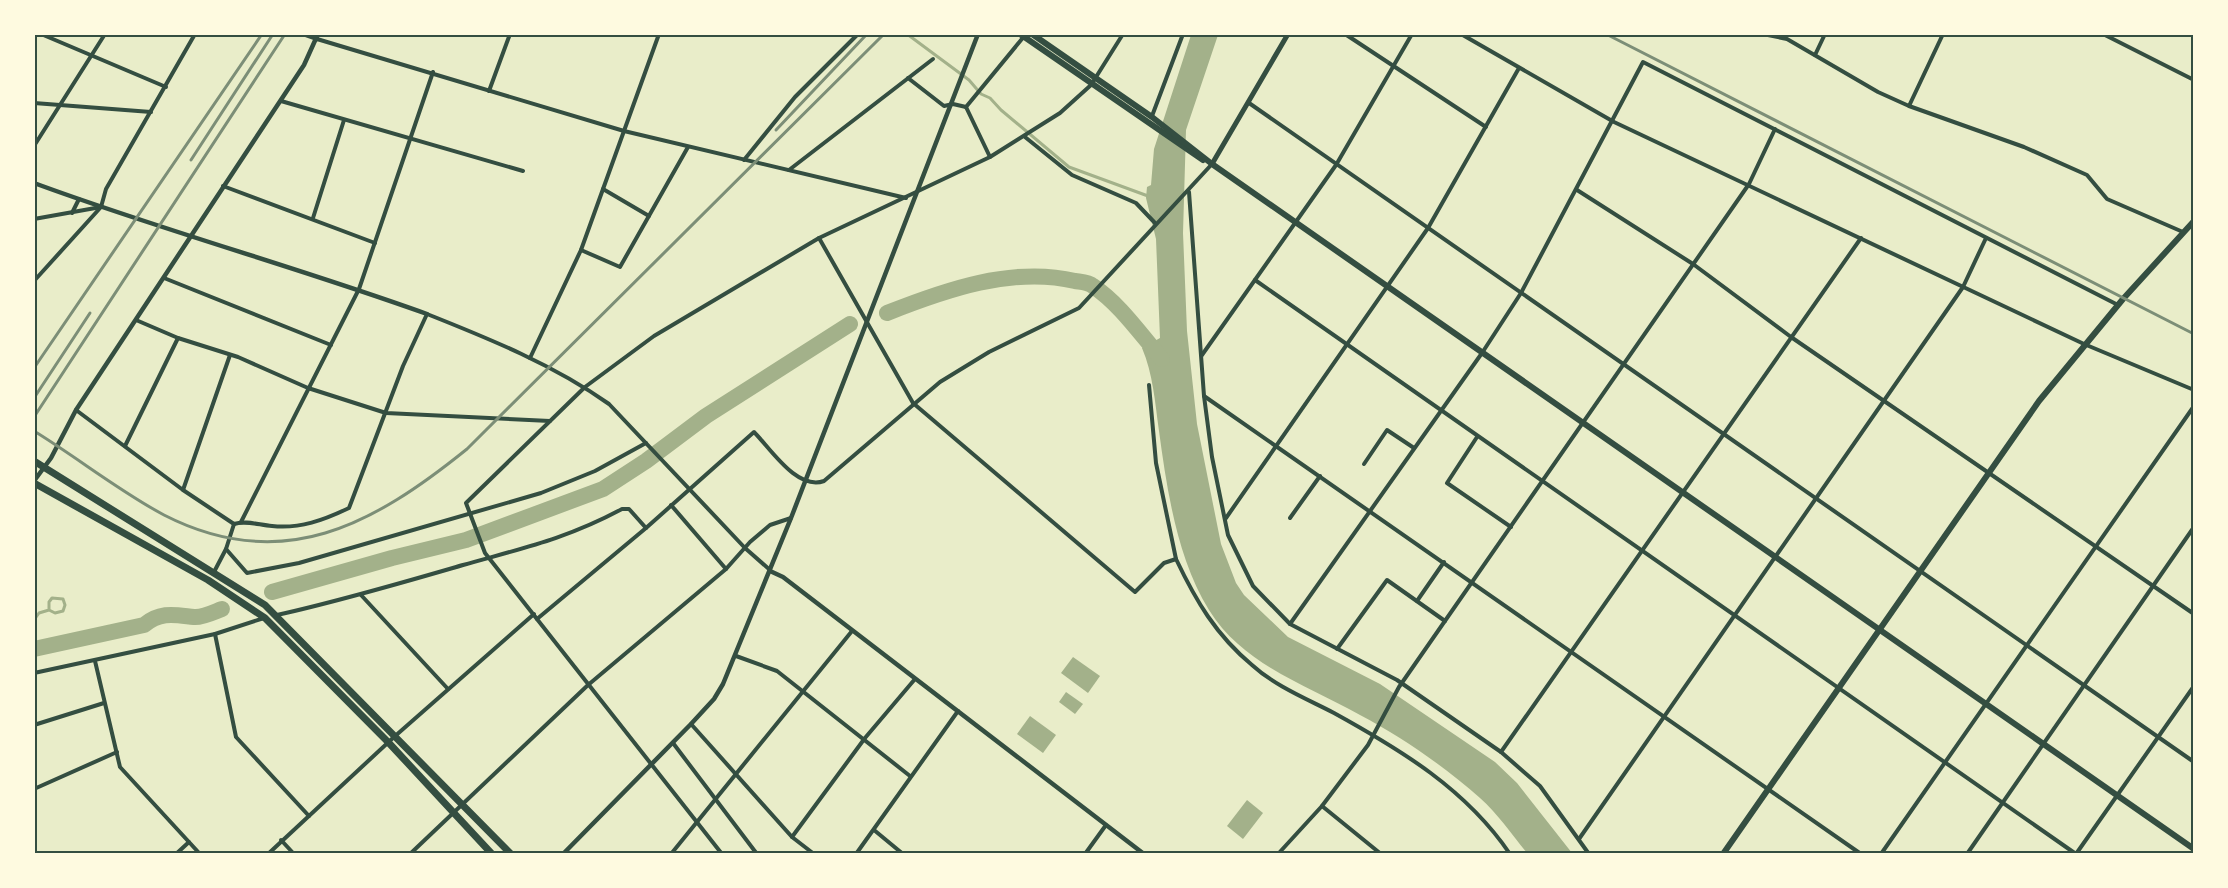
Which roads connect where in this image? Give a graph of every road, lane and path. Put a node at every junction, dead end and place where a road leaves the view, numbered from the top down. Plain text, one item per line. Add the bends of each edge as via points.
1 (41, 34) edge
2 (105, 34) edge
3 (195, 34) edge
4 (303, 34) edge
5 (510, 34) edge
6 (659, 34) edge
7 (858, 34) edge
8 (978, 34) edge
9 (1032, 34) edge
10 (1123, 34) edge
11 (1183, 34) edge
12 (1288, 34) edge
13 (1345, 34) edge
14 (1412, 34) edge
15 (1461, 34) edge
16 (1763, 34) edge
17 (1825, 34) edge
18 (1943, 34) edge
19 (2103, 34) edge
20 (1023, 35) edge
21 (318, 37) edge
22 (1815, 55) junction
23 (93, 56) junction
24 (933, 59) dead end
25 (1392, 65) junction
26 (1519, 68) junction
27 (433, 72) junction
28 (908, 78) junction
29 (1096, 78) junction
30 (2193, 80) edge
31 (1091, 85) junction
32 (166, 87) junction
33 (489, 91) junction
34 (281, 101) junction
35 (34, 103) edge
36 (1249, 103) junction
37 (953, 104) junction
38 (61, 105) junction
39 (1909, 106) junction
40 (966, 107) junction
41 (151, 112) junction
42 (344, 120) junction
43 (1155, 122) junction
44 (1614, 122) junction
45 (1486, 127) junction
46 (1775, 129) junction
47 (624, 131) junction
48 (1026, 136) junction
49 (409, 140) junction
50 (34, 146) edge
51 (688, 147) junction
52 (990, 157) junction
53 (744, 160) junction
54 (1212, 164) junction
55 (1336, 165) junction
56 (523, 171) dead end
57 (789, 171) junction
58 (34, 183) edge
59 (1749, 184) junction
60 (223, 186) junction
61 (603, 189) junction
62 (1577, 190) junction
63 (1189, 191) junction
64 (918, 192) junction
65 (907, 198) junction
66 (79, 199) junction
67 (101, 207) junction
68 (72, 213) junction
69 (649, 216) junction
70 (314, 218) junction
71 (34, 219) edge
72 (2193, 221) edge
73 (1296, 223) junction
74 (1155, 224) junction
75 (1428, 228) junction
76 (2183, 232) junction
77 (190, 237) junction
78 (819, 238) junction
79 (1861, 238) junction
80 (1986, 238) junction
81 (375, 243) junction
82 (581, 250) junction
83 (1694, 264) junction
84 (164, 278) junction
85 (1255, 280) junction
86 (34, 281) edge
87 (1387, 287) junction
88 (1963, 287) junction
89 (359, 289) junction
90 (1521, 293) junction
91 (2118, 305) junction
92 (427, 314) junction
93 (136, 320) junction
94 (867, 323) junction
95 (1791, 337) junction
96 (178, 338) junction
97 (2084, 344) junction
98 (331, 345) junction
99 (1346, 345) junction
100 (1482, 353) junction
101 (230, 355) junction
102 (1201, 356) junction
103 (530, 358) junction
104 (1624, 364) junction
105 (1149, 385) dead end
106 (585, 387) junction
107 (309, 388) junction
108 (2193, 390) edge
109 (1204, 396) junction
110 (1884, 401) junction
111 (913, 403) junction
112 (2193, 406) edge
113 (76, 410) junction
114 (1441, 411) junction
115 (386, 412) junction
116 (551, 421) junction
117 (1583, 423) junction
118 (1723, 434) junction
119 (1477, 437) junction
120 (646, 443) junction
121 (1276, 445) junction
122 (125, 446) junction
123 (1415, 448) junction
124 (34, 461) edge
125 (1364, 464) dead end
126 (45, 468) junction
127 (1988, 472) junction
128 (1320, 476) junction
129 (805, 481) junction
130 (1543, 481) junction
131 (34, 482) edge
132 (689, 489) junction
133 (183, 490) junction
134 (1682, 492) junction
135 (1815, 498) junction
136 (671, 505) junction
137 (1370, 511) junction
138 (468, 512) junction
139 (791, 518) junction
140 (1290, 518) dead end
141 (1225, 519) junction
142 (241, 522) junction
143 (234, 524) junction
144 (2193, 526) edge
145 (1511, 527) junction
146 (646, 528) junction
147 (2095, 545) junction
148 (745, 548) junction
149 (226, 549) junction
150 (1642, 550) junction
151 (1775, 557) junction
152 (489, 558) junction
153 (1176, 559) junction
154 (1444, 562) junction
155 (726, 569) junction
156 (770, 570) junction
157 (1920, 571) junction
158 (214, 572) junction
159 (1472, 582) junction
160 (2152, 585) junction
161 (361, 595) junction
162 (1417, 601) junction
163 (534, 614) junction
164 (2193, 614) edge
165 (277, 615) junction
166 (1734, 615) junction
167 (265, 618) junction
168 (537, 619) junction
169 (1445, 621) junction
170 (1290, 624) junction
171 (1879, 630) junction
172 (852, 631) junction
173 (214, 634) junction
174 (2026, 645) junction
175 (1337, 649) junction
176 (1571, 651) junction
177 (736, 656) junction
178 (95, 661) junction
179 (34, 673) edge
180 (915, 679) junction
181 (588, 685) junction
182 (1400, 685) junction
183 (2083, 685) junction
184 (2193, 686) edge
185 (1838, 688) junction
186 (448, 689) junction
187 (803, 692) junction
188 (104, 703) junction
189 (1985, 704) junction
190 (958, 711) junction
191 (1664, 716) junction
192 (691, 724) junction
193 (34, 725) edge
194 (1374, 734) junction
195 (2157, 737) junction
196 (864, 738) junction
197 (391, 739) junction
198 (673, 743) junction
199 (2042, 744) junction
200 (1501, 752) junction
201 (117, 753) junction
202 (1945, 762) junction
203 (2193, 762) edge
204 (651, 765) junction
205 (737, 775) junction
206 (910, 776) junction
207 (1768, 788) junction
208 (34, 789) edge
209 (2117, 797) junction
210 (714, 800) junction
211 (2003, 802) junction
212 (462, 803) junction
213 (1322, 806) junction
214 (453, 811) junction
215 (309, 816) junction
216 (696, 822) junction
217 (1106, 825) junction
218 (874, 830) junction
219 (792, 837) junction
220 (1579, 838) junction
221 (281, 840) junction
222 (189, 842) junction
223 (2193, 849) edge
224 (2076, 853) edge
225 (176, 854) edge
226 (200, 854) edge
227 (268, 854) edge
228 (294, 854) edge
229 (410, 854) edge
230 (492, 854) edge
231 (511, 854) edge
232 (562, 854) edge
233 (671, 854) edge
234 (722, 854) edge
235 (757, 854) edge
236 (814, 854) edge
237 (856, 854) edge
238 (903, 854) edge
239 (1085, 854) edge
240 (1144, 854) edge
241 (1278, 854) edge
242 (1381, 854) edge
243 (1510, 854) edge
244 (1589, 854) edge
245 (1723, 854) edge
246 (1861, 854) edge
247 (1881, 854) edge
248 (1967, 854) edge

1 - 23 street
2 - 23 street
3 - 32 street
4 - 21 street
5 - 33 street
6 - 47 street
7 - 53 street via 795,97
8 - 37 street
9 - 29 main road
10 - 29 street
11 - 43 street
12 - 36 main road
13 - 25 street
14 - 25 street
15 - 26 street
16 - 22 street via 1786,39
17 - 22 street
18 - 39 street
19 - 30 street
20 - 31 main road
20 - 40 street
21 - 27 street
21 - 34 street
22 - 39 street
23 - 32 street
23 - 38 street
24 - 28 street
25 - 45 street
25 - 55 street
26 - 44 street
26 - 45 street
27 - 33 street
27 - 49 street
28 - 37 street via 944,106
28 - 57 street
29 - 31 street
29 - 43 main road
31 - 43 main road
31 - 48 street
32 - 41 street
33 - 47 street
34 - 42 street
34 - 60 street
35 - 38 street
36 - 54 main road
36 - 55 street
37 - 40 street
37 - 64 street
38 - 41 street
38 - 50 street
39 - 76 street via 2049,156 2087,175 2107,199
40 - 52 street
41 - 67 street via 106,189
42 - 49 street
42 - 70 street
43 - 54 main road
44 - 46 street via 1643,63
44 - 59 street
44 - 62 street
45 - 75 street
46 - 59 street
46 - 80 street
47 - 51 street
47 - 61 street
48 - 52 street
48 - 74 street via 1072,175 1136,203
49 - 56 street
49 - 81 street
51 - 53 street
51 - 69 street
52 - 64 street
53 - 57 street
54 - 63 street
54 - 73 main road
55 - 73 street
55 - 75 street
57 - 65 street
58 - 66 street
59 - 79 street
59 - 83 street
60 - 70 street
60 - 77 street
61 - 69 street
61 - 82 street
62 - 83 street
62 - 90 street
63 - 74 street
63 - 102 street
64 - 65 street
64 - 94 street
65 - 78 street
66 - 67 street
66 - 68 street
67 - 68 street
67 - 77 street
67 - 86 street
68 - 71 street
69 - 82 street via 620,267
70 - 81 street
72 - 76 main road
73 - 85 street
73 - 87 main road
74 - 111 street via 1093,294 1065,317 989,352
75 - 87 street
75 - 90 street
76 - 91 main road
77 - 84 street
77 - 89 street
78 - 94 street
78 - 106 street via 654,336
79 - 88 street
79 - 95 street
80 - 88 street
80 - 91 street
81 - 89 street
82 - 103 street
83 - 95 street
83 - 104 street
84 - 93 street
84 - 98 street
85 - 99 street
85 - 102 street
87 - 99 street
87 - 100 main road
88 - 97 street
88 - 110 street
89 - 92 street
89 - 98 street
90 - 100 street
90 - 104 street
91 - 97 main road
92 - 103 street
92 - 115 street
93 - 96 street
93 - 113 street
94 - 111 street
94 - 129 street
95 - 110 street
95 - 118 street
96 - 101 street
96 - 122 street
97 - 108 street
97 - 127 main road
98 - 107 street
99 - 114 street
99 - 121 street
100 - 114 street
100 - 117 main road
101 - 107 street
101 - 133 street
102 - 109 street
103 - 106 street
104 - 117 street
104 - 118 street
105 - 153 street via 1156,463
106 - 116 street
106 - 120 street via 609,404
107 - 115 street
107 - 142 street
109 - 121 street
109 - 141 street
110 - 127 street
110 - 135 street
111 - 129 street via 824,481
111 - 153 street via 1136,592 1164,563
112 - 147 street
113 - 122 street
113 - 126 street
114 - 119 street
114 - 123 street
115 - 116 street
115 - 142 street via 349,508 307,526
116 - 138 street via 466,503
117 - 130 street
117 - 134 main road
118 - 134 street
118 - 135 street
119 - 130 street
119 - 145 street via 1447,483
120 - 132 street
120 - 138 street via 595,471 541,493
121 - 128 street
121 - 141 street
122 - 133 street
123 - 125 street via 1387,430
123 - 137 street
124 - 126 highway
126 - 131 street
126 - 158 highway
127 - 147 street
127 - 157 main road
128 - 137 street
128 - 140 street
129 - 132 street via 754,432
129 - 139 street
130 - 145 street
130 - 150 street
131 - 167 highway via 208,580
132 - 136 street
132 - 148 street
133 - 143 street
134 - 150 street
134 - 151 main road
135 - 151 street
135 - 157 street
136 - 146 street
136 - 155 street
137 - 154 street
137 - 170 street
138 - 149 street via 352,548 251,573
138 - 152 street
139 - 148 street via 770,525
139 - 156 street
141 - 170 street via 1228,535 1253,586
142 - 143 street
143 - 149 street
144 - 160 street
145 - 159 street
146 - 152 street via 629,509 622,509 582,530
146 - 168 street
147 - 160 street
147 - 174 street
148 - 155 street
148 - 156 street
149 - 158 street
150 - 166 street
150 - 176 street
151 - 166 street
151 - 171 main road
152 - 161 street
152 - 163 street
153 - 194 street via 1214,628 1253,667
154 - 159 street
154 - 162 street
155 - 181 street
156 - 172 street
156 - 177 street
157 - 171 main road
157 - 174 street
158 - 165 highway
159 - 169 street
159 - 176 street
160 - 164 street
160 - 183 street
161 - 165 street
161 - 186 street
162 - 169 street
162 - 175 street via 1387,580
163 - 168 street
163 - 186 street
165 - 197 highway
166 - 185 street
166 - 191 street
167 - 173 street
167 - 197 highway
168 - 181 street
169 - 182 street
170 - 175 street
171 - 185 main road
171 - 189 main road
172 - 180 street
172 - 187 street
173 - 178 street
173 - 215 street via 236,737
174 - 183 street
174 - 189 street
175 - 182 street
176 - 191 street
176 - 200 street
177 - 187 street via 777,671
177 - 192 street via 714,699
178 - 179 street
178 - 188 street
180 - 190 street
180 - 196 street
181 - 204 street
181 - 212 street
182 - 194 street
182 - 200 street
183 - 195 street
183 - 199 street
184 - 195 street
185 - 202 street
185 - 207 main road
186 - 197 street
187 - 196 street
187 - 205 street
188 - 193 street
188 - 201 street
189 - 199 main road
189 - 202 street
190 - 206 street
190 - 217 street
191 - 207 street
191 - 220 street
192 - 198 street
192 - 205 street
194 - 213 street
194 - 243 street via 1451,788 1495,831
195 - 203 street
195 - 209 street
196 - 206 street
196 - 219 street
197 - 212 highway
197 - 214 highway
197 - 215 street
198 - 204 street
198 - 210 street
199 - 209 main road
199 - 211 street
200 - 220 street via 1540,786
201 - 208 street
201 - 222 street via 120,766
202 - 211 street
202 - 247 street
204 - 216 street
204 - 232 street
205 - 210 street
205 - 219 street
206 - 218 street
207 - 245 main road
207 - 246 street
209 - 223 main road
209 - 224 street
210 - 216 street
210 - 235 street
211 - 224 street
211 - 248 street
212 - 214 street
212 - 231 highway
213 - 241 street
213 - 242 street
214 - 229 street
214 - 230 highway
215 - 221 street
216 - 233 street
216 - 234 street
217 - 239 street
217 - 240 street
218 - 237 street
218 - 238 street
219 - 236 street
220 - 244 street
221 - 227 street
221 - 228 street
222 - 225 street
222 - 226 street

